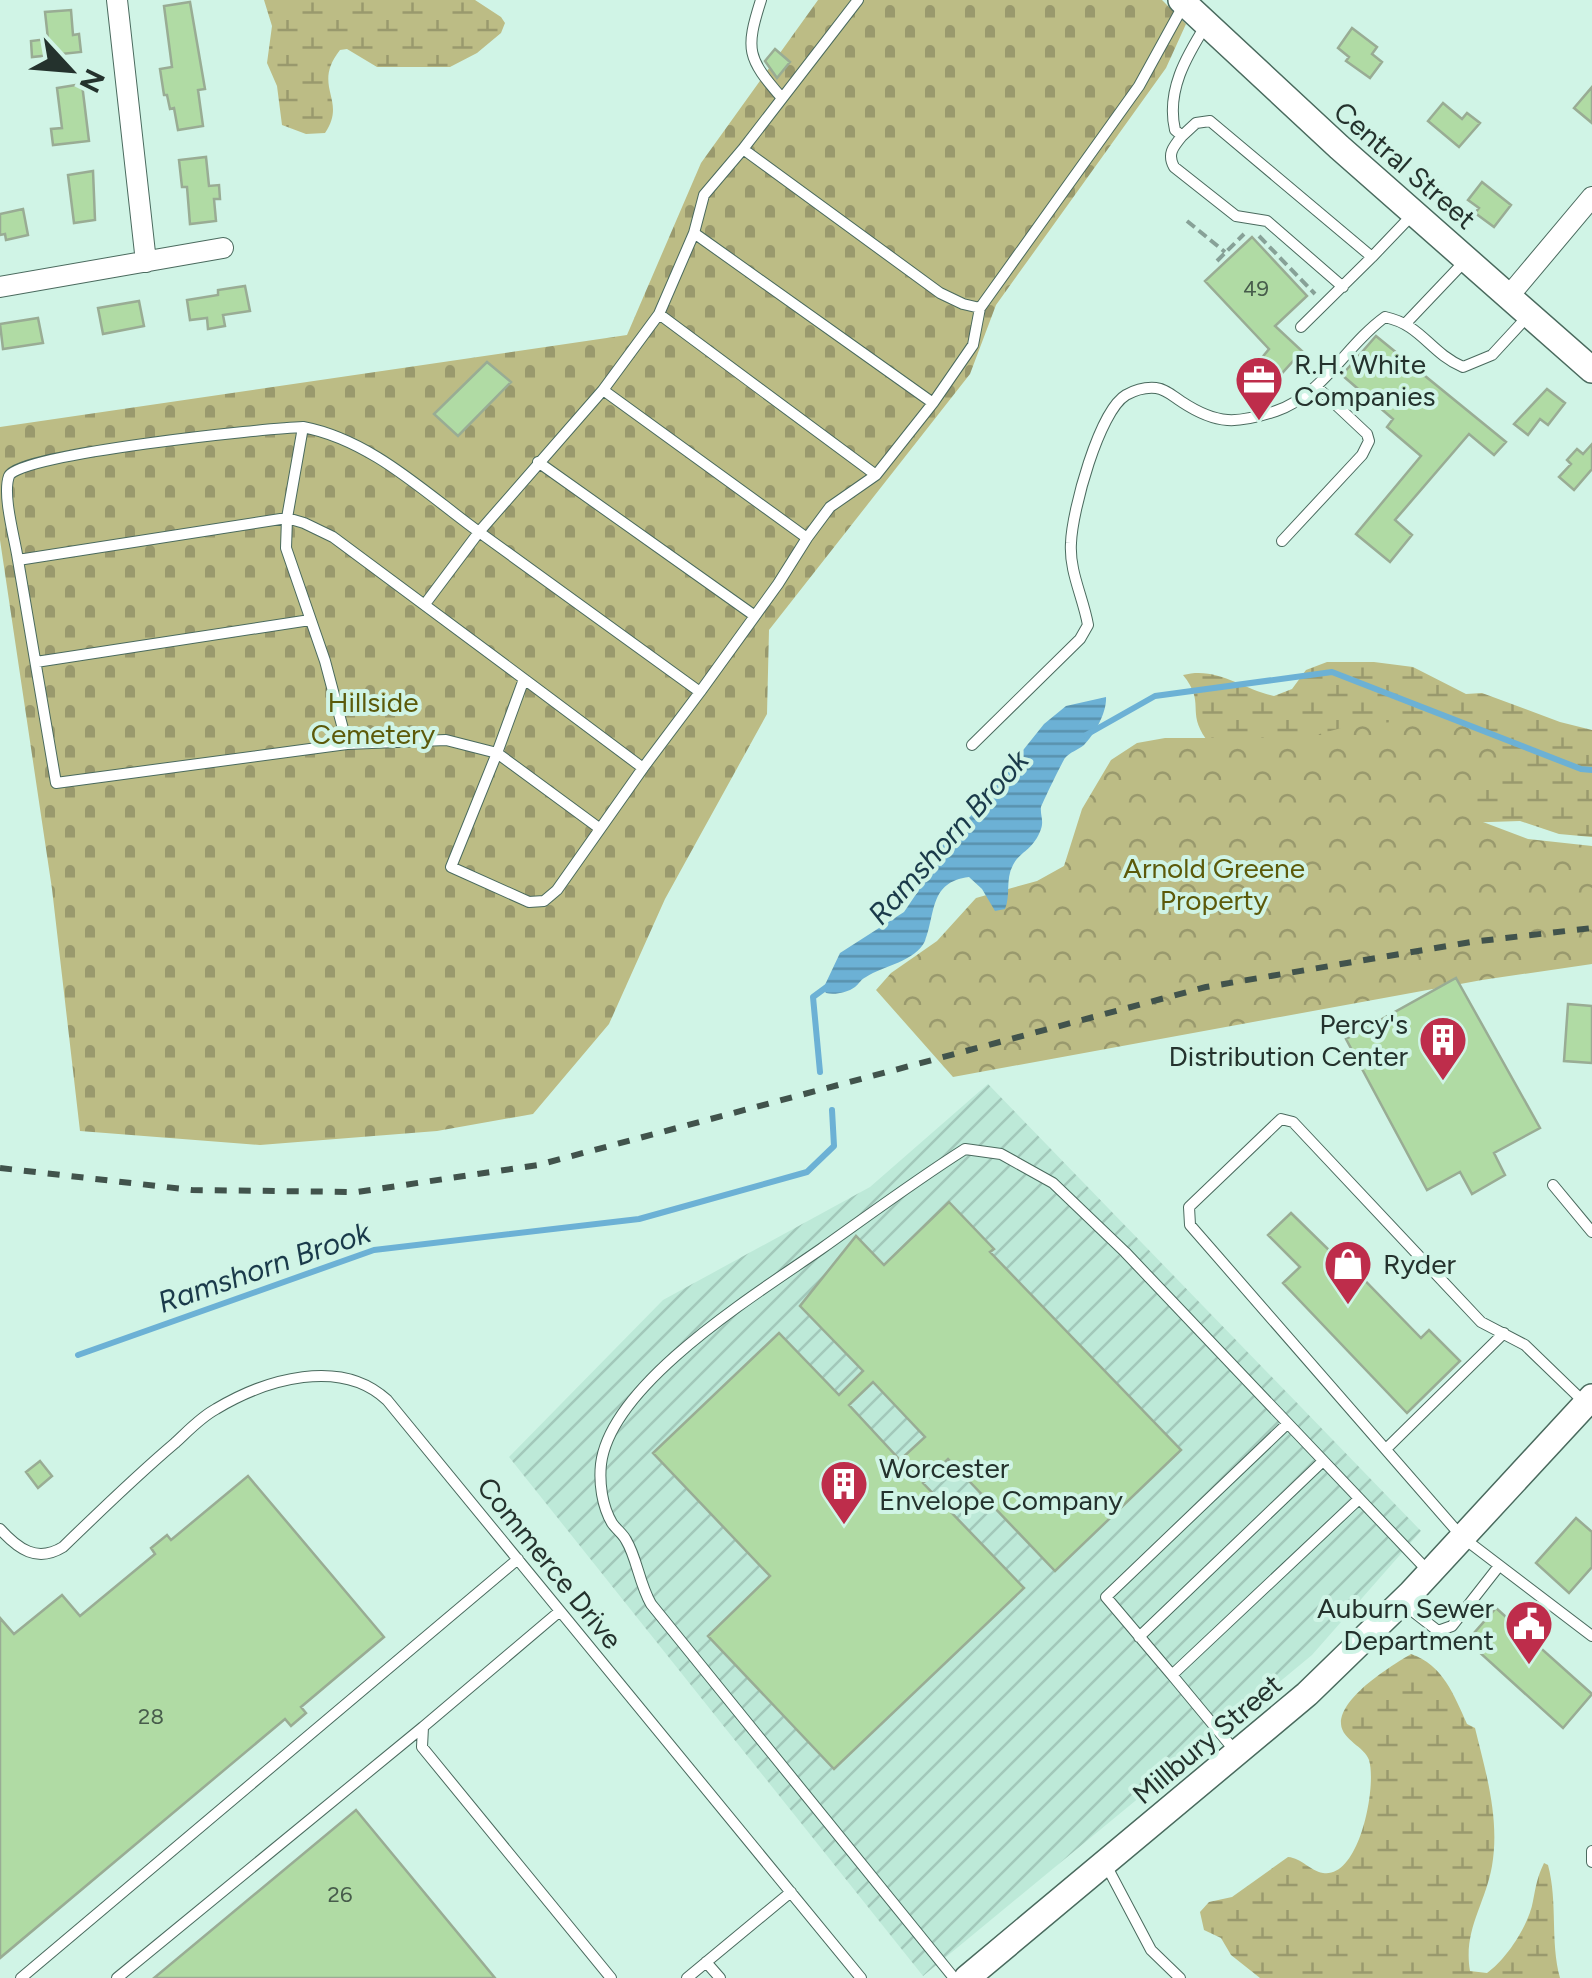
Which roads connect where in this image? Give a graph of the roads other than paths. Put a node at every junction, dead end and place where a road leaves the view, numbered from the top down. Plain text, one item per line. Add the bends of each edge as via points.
1 (116, 0) edge
2 (760, 0) edge
3 (858, 0) edge
4 (1183, 2) edge
5 (1207, 24) junction
6 (782, 98) junction
7 (1182, 136) junction
8 (743, 149) junction
9 (1592, 197) edge
10 (1414, 212) junction
11 (694, 232) junction
12 (224, 248) dead end
13 (1372, 257) junction
14 (1467, 260) junction
15 (146, 262) junction
16 (1343, 287) junction
17 (0, 288) edge
18 (1508, 297) junction
19 (980, 308) junction
20 (659, 314) junction
21 (1528, 315) junction
22 (1407, 322) junction
23 (1301, 327) dead end
24 (1592, 370) edge
25 (1316, 387) junction
26 (603, 390) junction
27 (932, 403) junction
28 (303, 427) junction
29 (538, 462) junction
30 (876, 475) junction
31 (286, 518) junction
32 (479, 532) junction
33 (807, 538) junction
34 (1282, 541) dead end
35 (18, 560) junction
36 (425, 604) junction
37 (754, 616) junction
38 (310, 620) junction
39 (36, 662) junction
40 (524, 678) junction
41 (700, 692) junction
42 (347, 744) junction
43 (972, 745) dead end
44 (497, 753) junction
45 (643, 768) junction
46 (600, 828) junction
47 (1553, 1185) dead end
48 (1592, 1232) edge
49 (1504, 1333) junction
50 (1589, 1400) edge
51 (1287, 1424) junction
52 (1386, 1450) junction
53 (1323, 1462) junction
54 (1360, 1500) junction
55 (0, 1528) edge
56 (1462, 1537) junction
57 (518, 1559) junction
58 (1499, 1566) junction
59 (1430, 1572) junction
60 (1402, 1603) junction
61 (560, 1611) junction
62 (1592, 1636) edge
63 (1140, 1637) junction
64 (1172, 1675) junction
65 (423, 1727) junction
66 (1237, 1753) junction
67 (1592, 1851) edge
68 (1592, 1862) edge
69 (1106, 1863) junction
70 (791, 1892) junction
71 (706, 1962) junction
72 (21, 1978) edge
73 (116, 1978) edge
74 (611, 1978) edge
75 (687, 1978) edge
76 (720, 1978) edge
77 (861, 1978) edge
78 (954, 1978) edge
79 (967, 1978) edge
80 (1180, 1978) edge

1 - 15 street
2 - 6 lane via 749,38 758,70
3 - 6 lane
4 - 5 street, Central Street
4 - 19 lane via 1139,86
5 - 7 lane via 1175,88 1173,122
5 - 10 street, Central Street
6 - 8 lane
7 - 13 lane via 1196,123 1210,122
7 - 16 lane via 1171,151 1174,168 1236,216 1267,221
8 - 11 lane via 704,196
8 - 19 lane via 940,293
9 - 18 street
10 - 13 lane
10 - 14 street, Central Street
11 - 20 lane
11 - 27 lane
12 - 15 street
13 - 16 lane
14 - 18 street, Central Street
14 - 22 lane
15 - 17 street
16 - 23 lane
18 - 21 street, Central Street
19 - 27 lane via 972,345
20 - 26 lane
20 - 30 lane
21 - 22 lane via 1492,356 1463,366
21 - 24 street, Central Street
22 - 25 lane via 1385,317
25 - 34 lane via 1369,441
25 - 43 lane via 1295,404 1238,421 1215,420 1162,388 1124,396 1095,443 1074,517 1074,578 1088,625
26 - 29 lane
26 - 33 lane
27 - 30 lane
28 - 31 lane
28 - 32 lane via 339,435 380,458
28 - 35 lane via 16,467 7,492
29 - 32 lane
29 - 37 lane
30 - 33 lane via 830,506
31 - 35 lane
31 - 36 lane via 332,537
31 - 38 lane via 286,548
32 - 36 lane
32 - 41 lane
33 - 37 lane
35 - 39 lane
36 - 40 lane
37 - 41 lane
38 - 39 lane
38 - 42 lane
39 - 42 lane via 56,783
40 - 44 lane
40 - 45 lane
41 - 45 lane
42 - 44 lane via 446,740
44 - 46 lane
44 - 46 lane via 451,868 528,902 544,901
45 - 46 lane
47 - 48 lane
49 - 50 lane
49 - 52 lane
49 - 52 lane via 1481,1322 1294,1122 1281,1119 1189,1207 1190,1225
50 - 56 street, Millbury Street
51 - 53 lane
51 - 63 lane via 1106,1597
51 - 78 lane via 1053,1183 1001,1154 965,1149 718,1322 673,1359 613,1430 601,1461 601,1492 651,1604
52 - 56 lane
53 - 54 lane
53 - 63 lane
54 - 59 lane
54 - 64 lane
55 - 57 lane, Commerce Drive via 28,1552 50,1554 213,1410 298,1379 349,1377 387,1400
56 - 58 lane
56 - 59 street, Millbury Street
57 - 61 lane, Commerce Drive
57 - 72 lane
58 - 60 lane via 1452,1626 1438,1632
58 - 62 lane
59 - 60 street, Millbury Street
60 - 66 street, Millbury Street
61 - 65 lane
61 - 70 lane, Commerce Drive
63 - 64 lane
64 - 66 lane
65 - 73 lane
65 - 74 lane via 422,1747
66 - 69 street, Millbury Street
67 - 68 lane
69 - 79 street, Millbury Street
69 - 80 lane via 1151,1950
70 - 71 lane
70 - 77 lane, Commerce Drive
71 - 75 lane
71 - 76 lane

